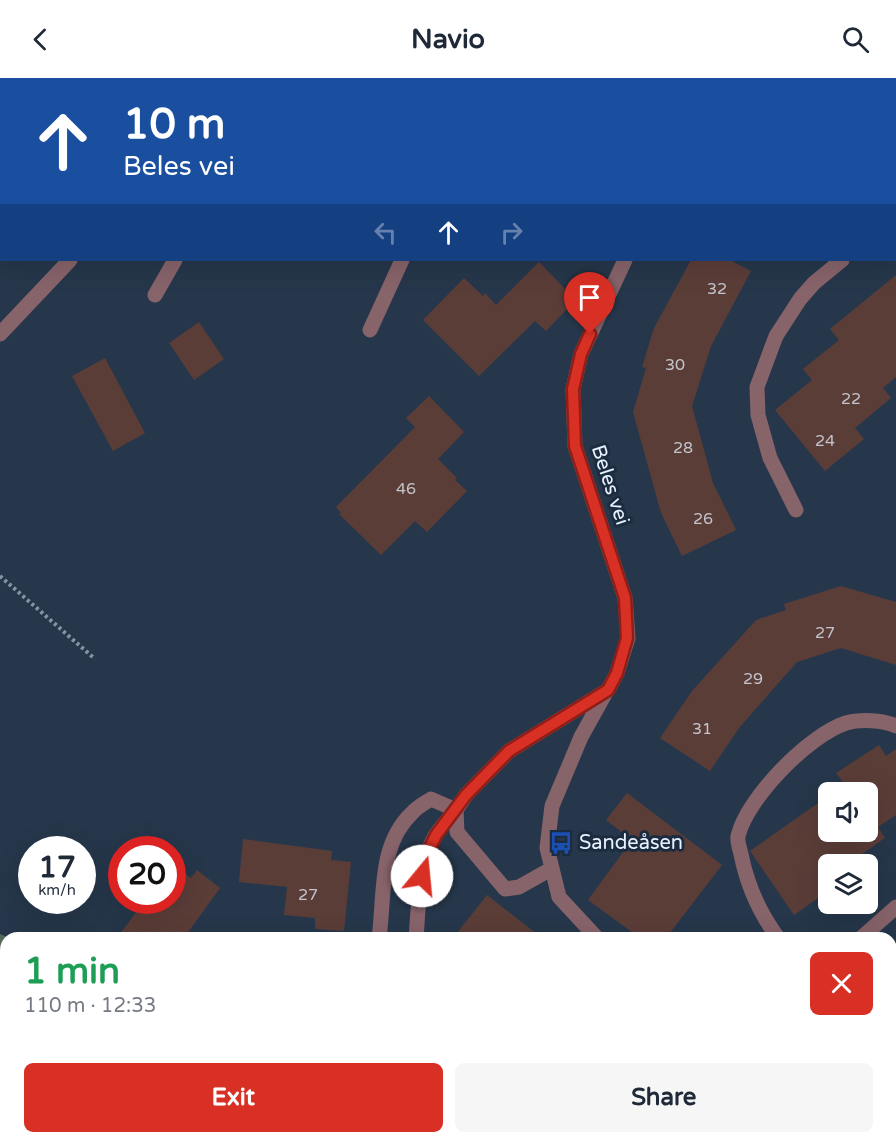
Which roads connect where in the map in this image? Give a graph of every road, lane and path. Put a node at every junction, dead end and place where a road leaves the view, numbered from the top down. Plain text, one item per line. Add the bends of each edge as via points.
1 (69, 261) edge
2 (174, 261) edge
3 (402, 261) edge
4 (625, 261) edge
5 (841, 261) edge
6 (155, 295) dead end
7 (370, 330) dead end
8 (0, 334) edge
9 (796, 510) dead end
10 (0, 576) edge
11 (95, 659) dead end
12 (608, 690) junction
13 (896, 726) edge
14 (456, 810) junction
15 (551, 869) junction
16 (896, 907) edge
17 (381, 932) edge
18 (417, 932) edge
19 (591, 932) edge
20 (774, 932) edge
21 (868, 932) edge

1 - 8 street
2 - 6 street
3 - 7 street
4 - 12 street, Beles vei via 581,354 573,389 575,446 625,598 627,638
5 - 9 street via 800,299 776,336 757,387 758,415 770,458
10 - 11 path
12 - 14 street via 509,751
12 - 15 street, Beles vei via 581,737 552,806 547,848
13 - 20 street via 866,721 846,723 816,739 768,783 748,810 738,838 745,874
14 - 15 street via 457,832 505,889 519,887
14 - 17 street via 431,799 411,813 392,841 385,865
14 - 18 street via 436,835 426,856
15 - 19 street, Beles vei via 559,897
16 - 21 street

